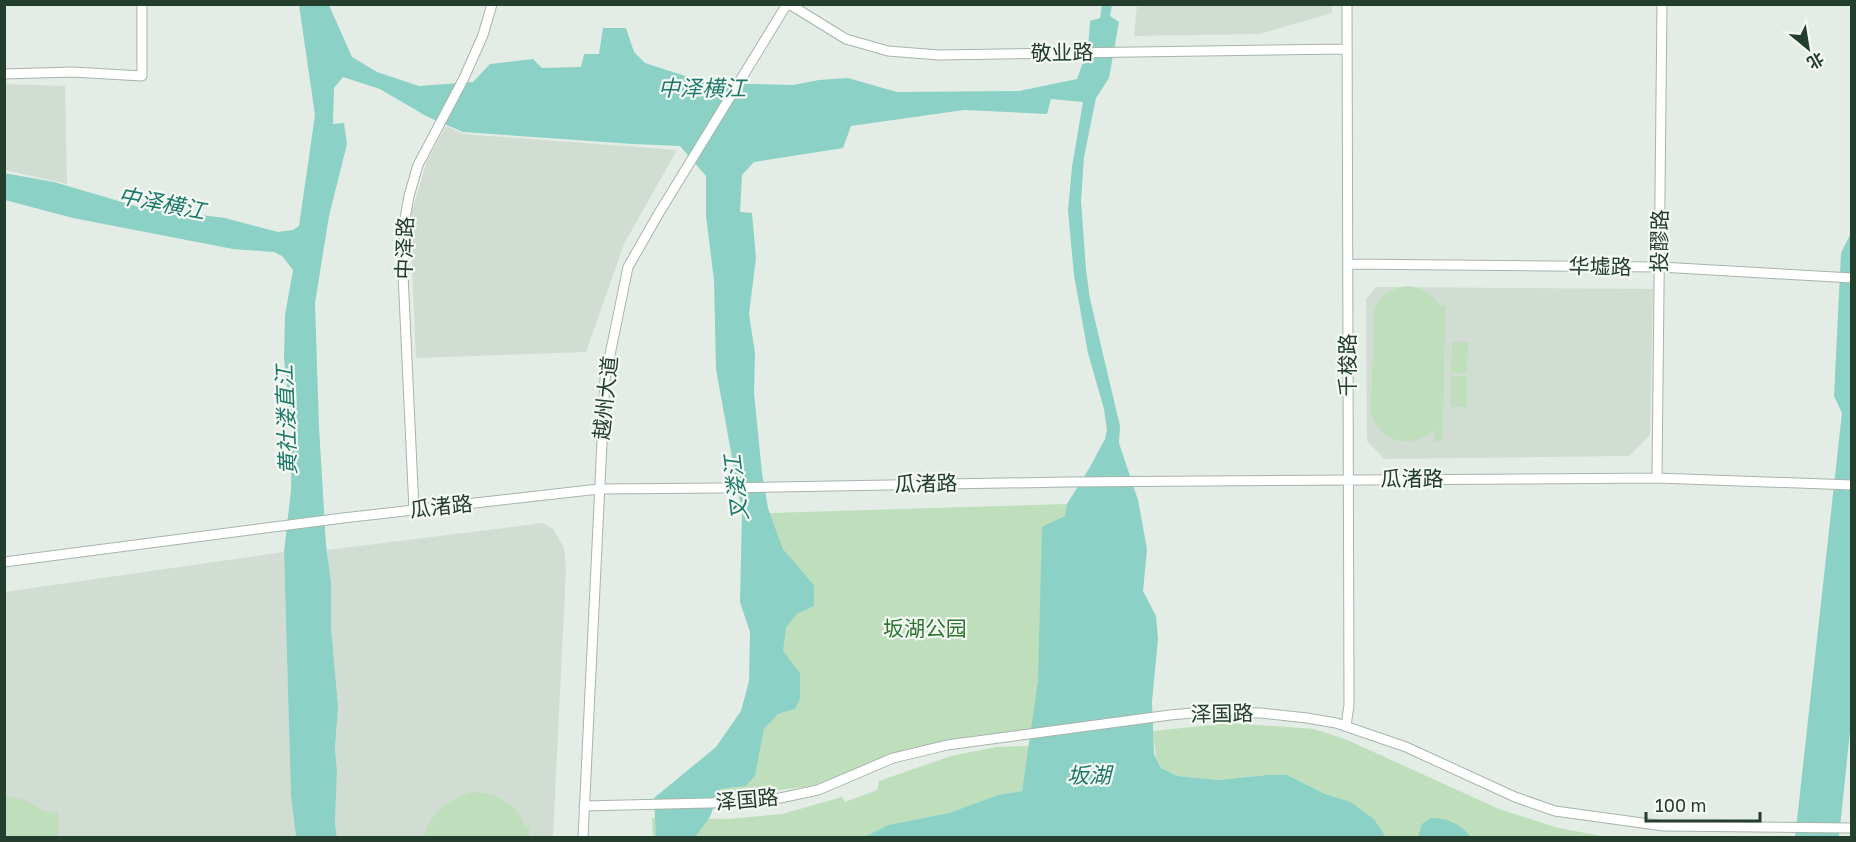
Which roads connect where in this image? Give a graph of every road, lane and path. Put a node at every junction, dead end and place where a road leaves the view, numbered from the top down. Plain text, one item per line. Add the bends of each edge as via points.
1 (142, 4) edge
2 (492, 4) edge
3 (788, 4) edge
4 (1347, 4) edge
5 (1662, 4) edge
6 (1346, 49) junction
7 (4, 75) edge
8 (1347, 264) junction
9 (1660, 267) junction
10 (1851, 278) edge
11 (1657, 478) junction
12 (1348, 479) junction
13 (1851, 484) edge
14 (599, 489) junction
15 (414, 510) junction
16 (4, 562) edge
17 (1346, 726) junction
18 (585, 806) junction
19 (1850, 828) edge
20 (583, 837) edge

1 - 7 street via 142,76 73,72
2 - 15 street, 中泽路 via 464,78 418,165 405,219 403,274
3 - 6 street, 敬业路 via 846,39 888,51 939,55
3 - 14 street, 越州大道 via 628,267 605,379
4 - 6 street, 千梭路
5 - 9 street, 投醪路
6 - 8 street, 千梭路
8 - 9 street, 华墟路
8 - 12 street, 千梭路
9 - 10 street, 华墟路
9 - 11 street, 投醪路
11 - 12 street, 瓜渚路
11 - 13 street, 瓜渚路
12 - 14 street, 瓜渚路
12 - 17 street, 千梭路
14 - 15 street, 瓜渚路
14 - 18 street, 越州大道
15 - 16 street, 瓜渚路
17 - 18 street, 泽国路 via 1261,713 1170,715 947,745 893,758 808,792 749,802
17 - 19 street, 泽国路 via 1406,747 1515,797 1556,811 1664,826
18 - 20 street, 越州大道

